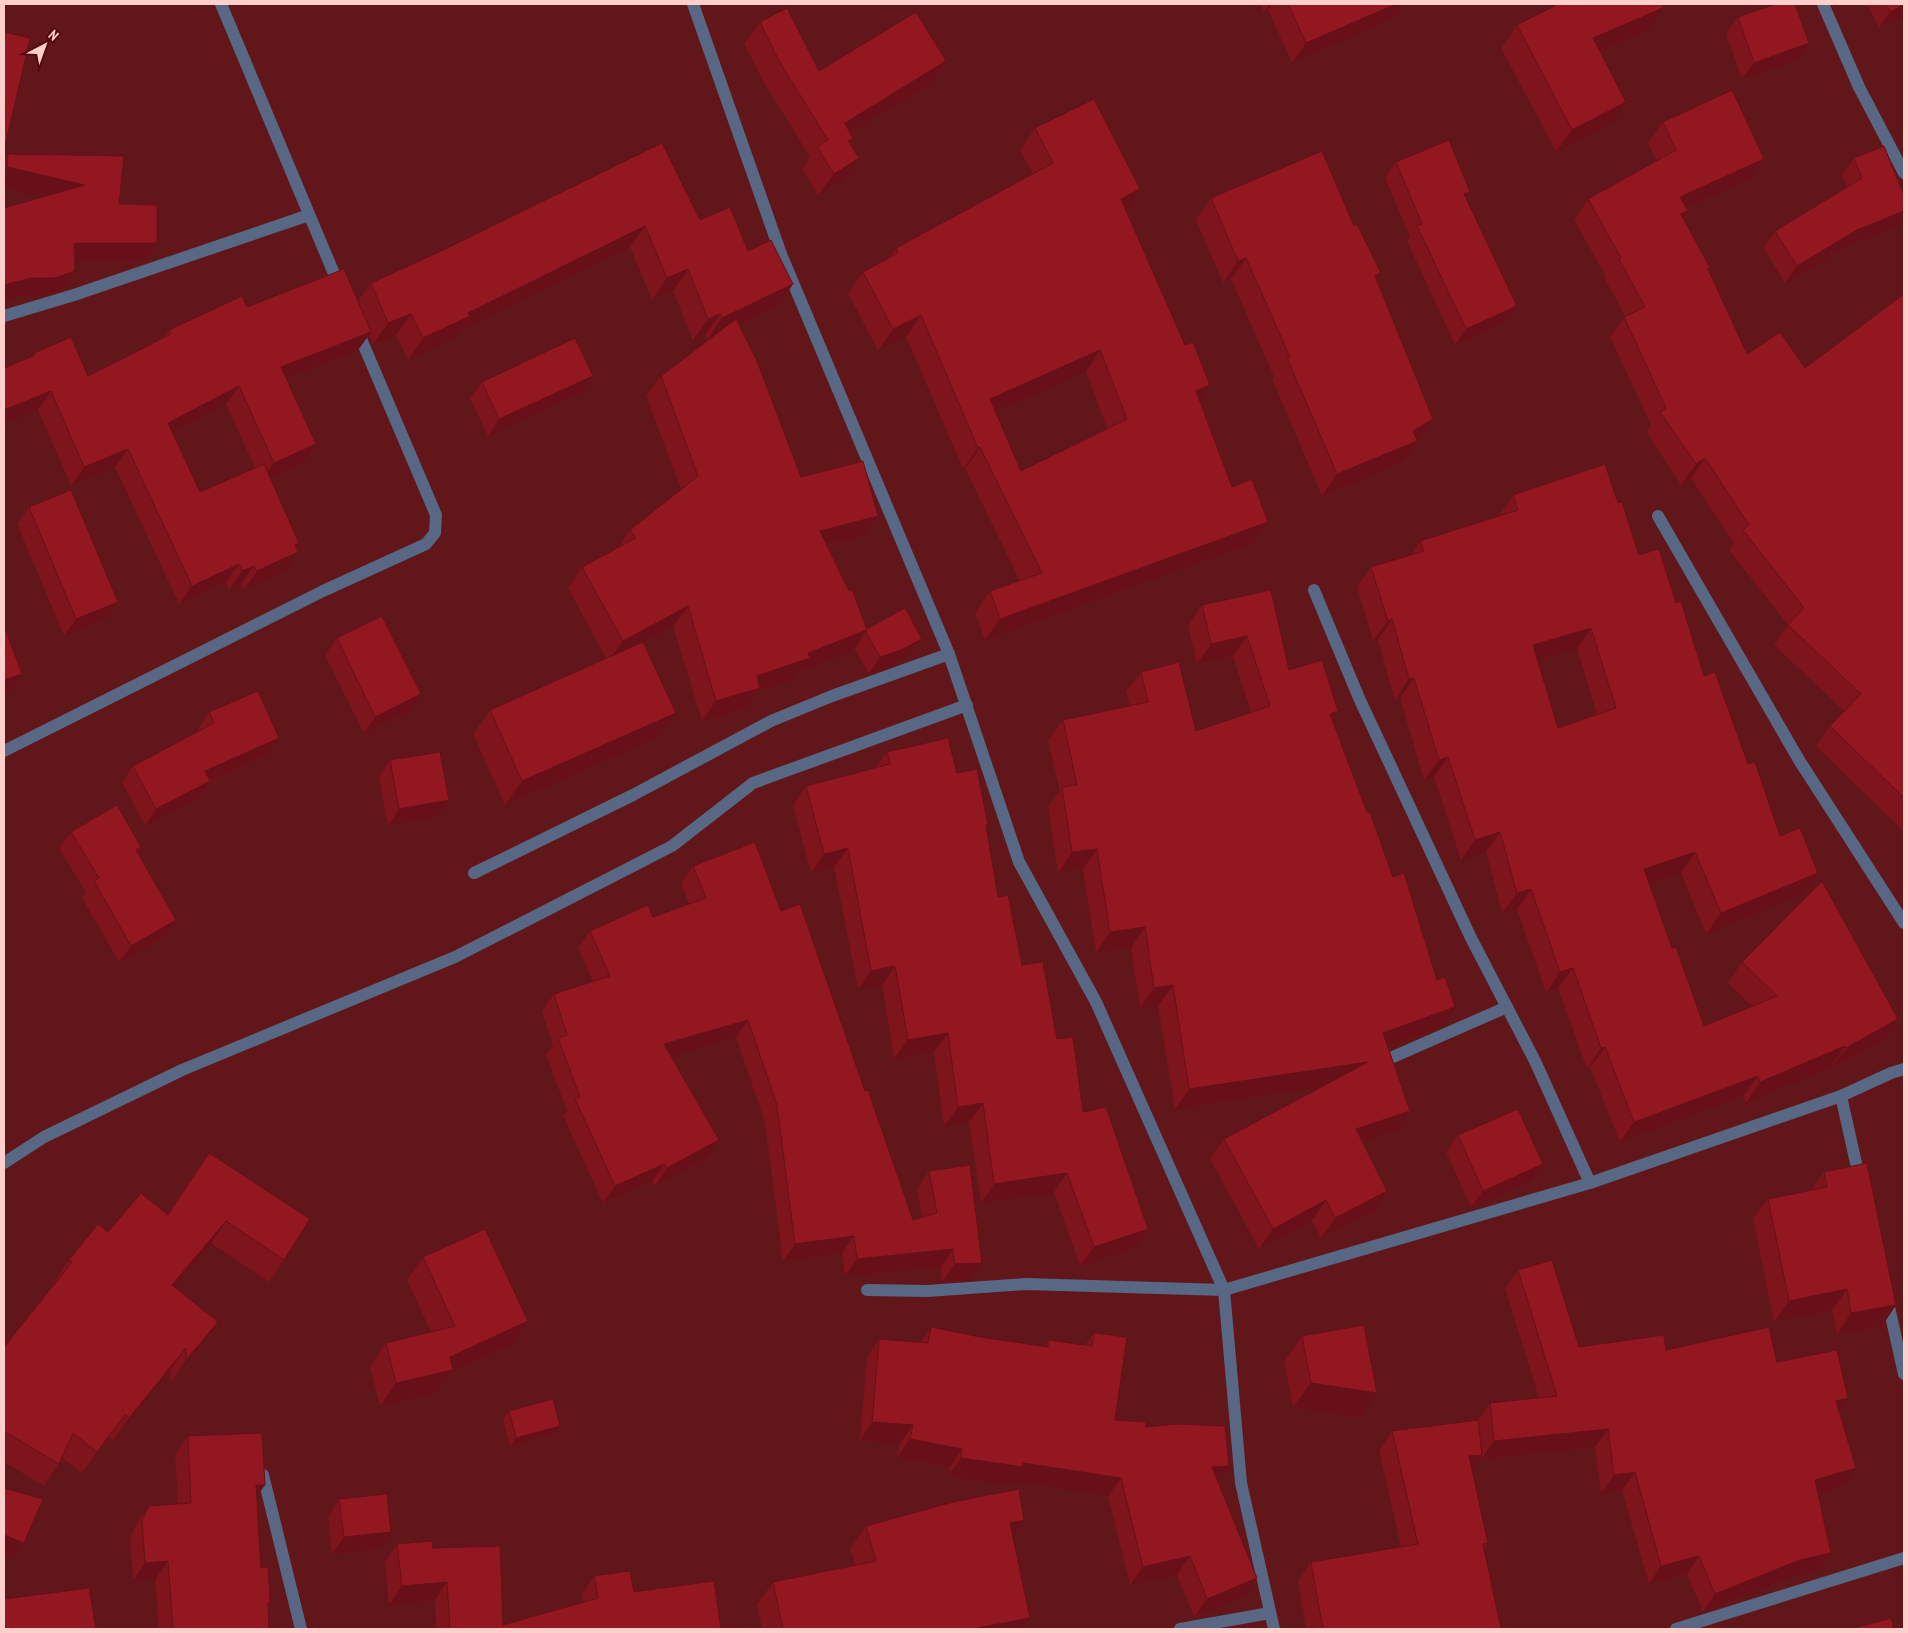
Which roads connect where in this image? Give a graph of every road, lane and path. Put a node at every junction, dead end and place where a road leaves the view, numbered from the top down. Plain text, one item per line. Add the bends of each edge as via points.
1 (221, 4) edge
2 (693, 4) edge
3 (1823, 4) edge
4 (1904, 173) edge
5 (309, 215) junction
6 (344, 297) edge
7 (351, 315) edge
8 (4, 316) edge
9 (1658, 516) dead end
10 (1314, 590) dead end
11 (950, 654) junction
12 (967, 705) junction
13 (4, 751) edge
14 (474, 873) dead end
15 (1904, 923) edge
16 (1507, 1007) junction
17 (1386, 1060) edge
18 (1904, 1069) edge
19 (1841, 1096) junction
20 (4, 1163) edge
21 (1590, 1183) junction
22 (1863, 1192) edge
23 (1884, 1288) edge
24 (867, 1290) dead end
25 (1224, 1290) junction
26 (1904, 1374) edge
27 (263, 1474) edge
28 (1904, 1558) edge
29 (1270, 1613) junction
30 (301, 1629) edge
31 (1180, 1629) edge
32 (1274, 1629) edge
33 (1676, 1629) edge

1 - 5 street
2 - 11 street via 780,254
3 - 4 street via 1859,87
5 - 6 street
5 - 8 street
7 - 13 street via 436,515 435,534 426,544 323,591
9 - 15 street via 1799,760
10 - 16 street via 1359,698 1471,938
11 - 12 street
11 - 14 street via 772,721 633,795
12 - 20 street via 753,783 672,846 455,957 182,1070 44,1137
12 - 25 street via 1019,862 1096,1002
16 - 17 street
16 - 21 street via 1535,1060
18 - 19 street
19 - 21 street
19 - 22 street
21 - 25 street
23 - 26 street
24 - 25 street via 1026,1284
25 - 29 street via 1241,1484
27 - 30 street
28 - 33 street
29 - 31 street
29 - 32 street

